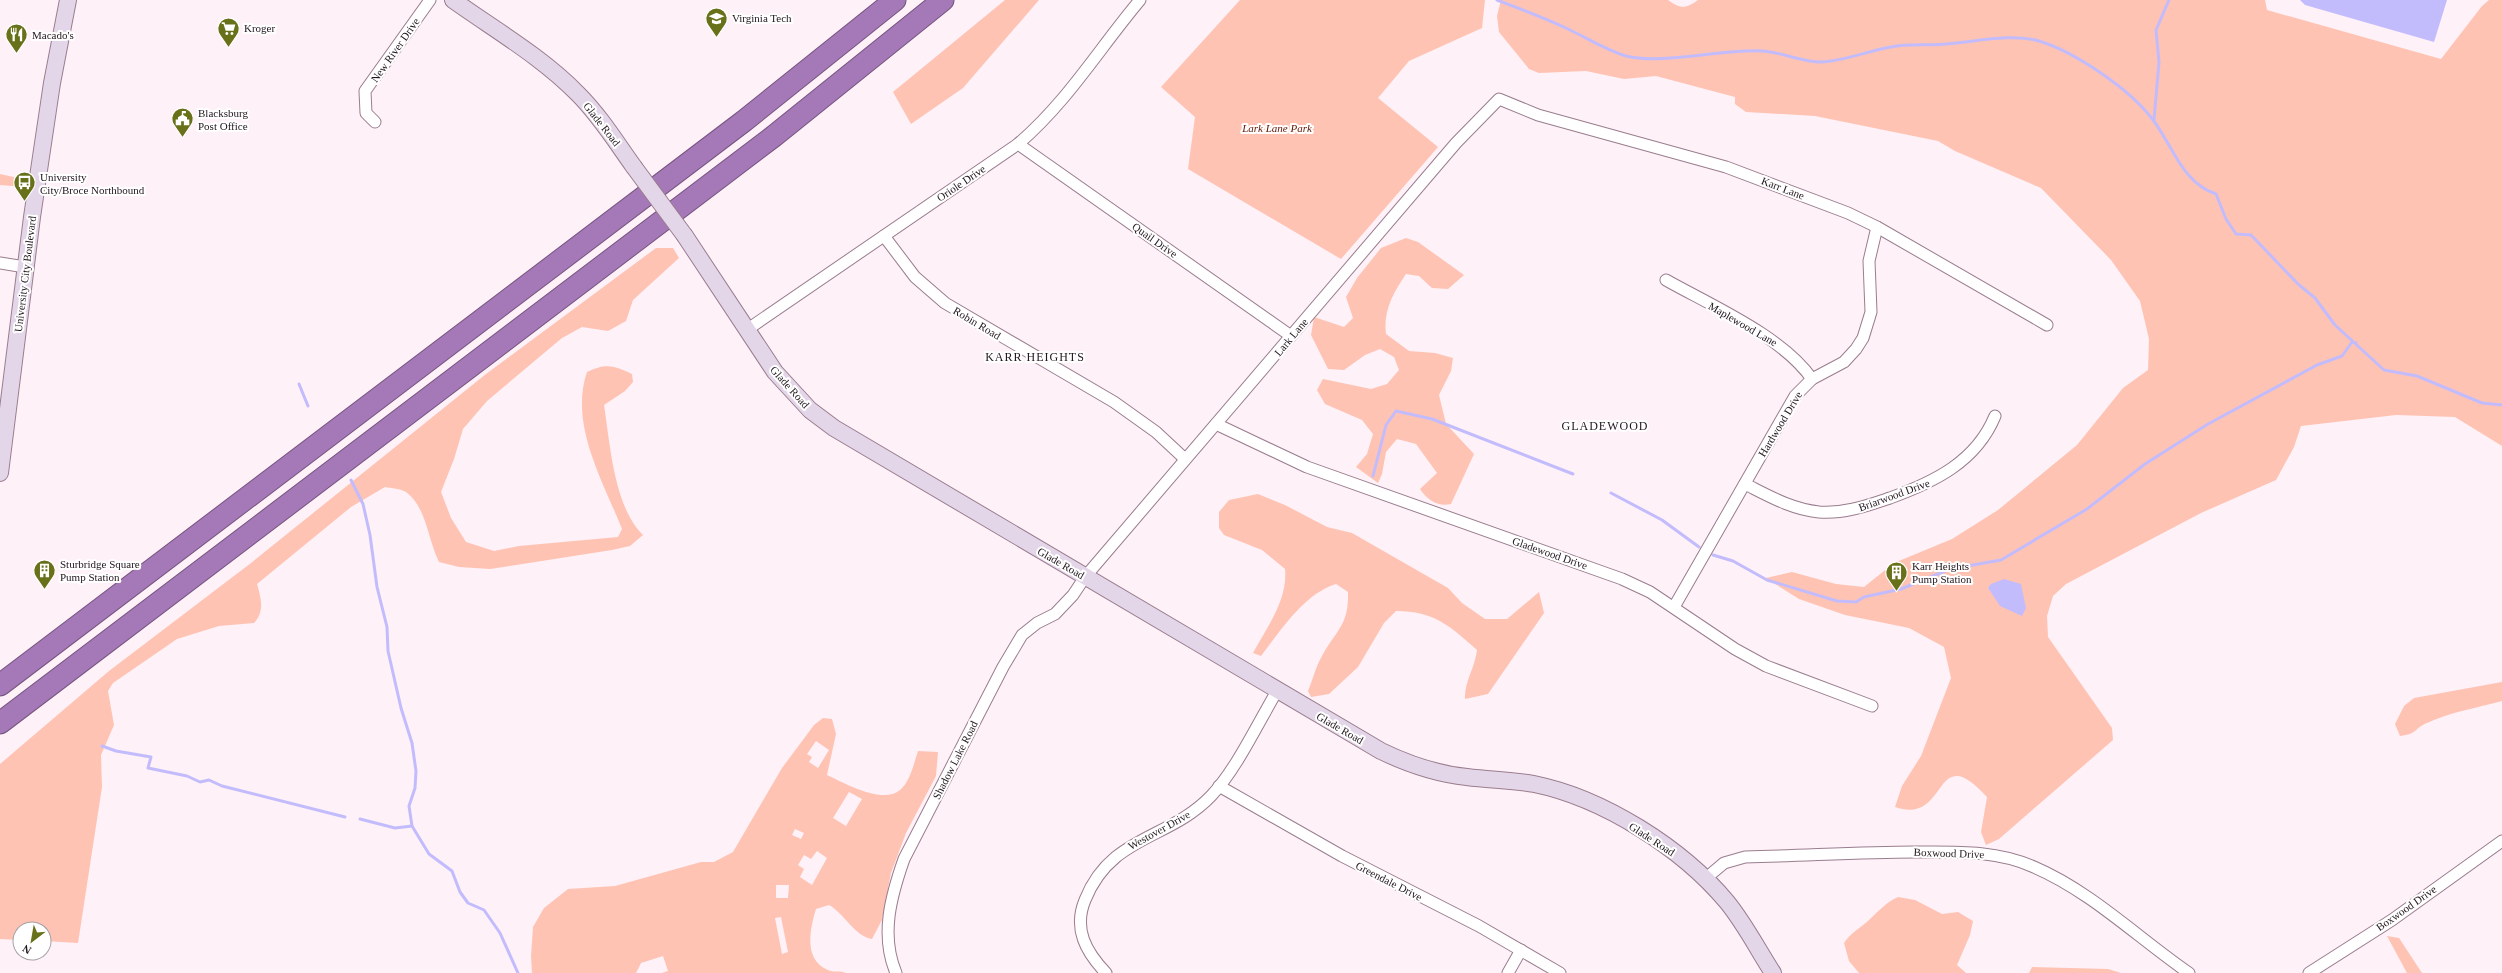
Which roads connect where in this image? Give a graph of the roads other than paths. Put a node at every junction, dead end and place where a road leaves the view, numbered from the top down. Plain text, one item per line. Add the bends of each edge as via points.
1 (61, 0) edge
2 (68, 0) edge
3 (430, 0) edge
4 (453, 0) edge
5 (895, 0) edge
6 (943, 0) edge
7 (1140, 0) edge
8 (62, 28) junction
9 (1499, 99) joint
10 (375, 122) dead end
11 (1018, 144) junction
12 (1877, 227) junction
13 (884, 236) junction
14 (0, 264) edge
15 (25, 267) junction
16 (1666, 280) dead end
17 (2047, 325) dead end
18 (748, 329) junction
19 (1291, 336) junction
20 (1812, 379) junction
21 (1995, 416) dead end
22 (1216, 424) junction
23 (1185, 459) junction
24 (0, 473) edge
25 (1745, 484) junction
26 (1085, 577) junction
27 (1674, 607) junction
28 (0, 685) edge
29 (1277, 691) junction
30 (1872, 706) dead end
31 (0, 723) edge
32 (1219, 786) junction
33 (2502, 841) edge
34 (1705, 878) junction
35 (1521, 950) junction
36 (896, 973) edge
37 (1106, 973) edge
38 (1508, 973) edge
39 (1560, 973) edge
40 (1773, 973) edge
41 (2189, 973) edge
42 (2309, 973) edge

1 - 8 street, University City Boulevard
2 - 8 street, University City Boulevard
3 - 10 street, New River Drive via 365,91 366,113
4 - 18 street, Glade Road, bridge via 569,85 595,113 685,236
5 - 28 highway via 744,121
6 - 31 highway via 774,136
7 - 11 street, Oriole Drive via 1113,31 1056,109
8 - 15 street, University City Boulevard
9 - 12 street, Karr Lane via 1538,115 1726,167 1848,213
9 - 19 street, Lark Lane via 1456,142
11 - 13 street, Oriole Drive
11 - 19 street, Quail Drive
12 - 17 street, Karr Lane
12 - 20 street, Hardwood Drive via 1869,260 1871,312 1863,338 1844,362
13 - 18 street, Oriole Drive
13 - 23 street, Robin Road via 915,277 942,300 992,332 1119,405 1156,432
14 - 15 street
15 - 24 street, University City Boulevard
16 - 20 street, Maplewood Lane via 1774,342 1792,355
18 - 26 street, Glade Road via 788,388 810,410 834,428
19 - 22 street, Lark Lane
20 - 25 street, Hardwood Drive via 1795,396
21 - 25 street, Briarwood Drive via 1974,449 1950,471 1928,483 1857,509 1828,512 1799,508 1778,501
22 - 23 street, Lark Lane
22 - 27 street, Gladewood Drive via 1306,466 1622,579
23 - 26 street, Lark Lane
25 - 27 street, Hardwood Drive
26 - 29 street, Glade Road
26 - 36 street, Shadow Lake Road via 1073,595 1055,614 1037,623 1022,635 1002,666 904,859 893,891 887,930 891,962
27 - 30 street, Gladewood Drive via 1704,630 1760,662
29 - 32 street, Westover Drive
29 - 34 street, Glade Road via 1381,751 1411,764 1465,777 1534,784 1584,800 1666,846
32 - 35 street, Greendale Drive via 1342,856
32 - 37 street, Westover Drive via 1190,814 1126,848 1109,862 1093,882 1082,906 1080,928 1086,947
33 - 42 street, Boxwood Drive via 2392,920
34 - 40 street, Glade Road via 1742,922
34 - 41 street, Boxwood Drive via 1724,863 1745,857 1883,852 1967,852 1997,856 2034,867 2070,886
35 - 38 street
35 - 39 street, Greendale Drive

